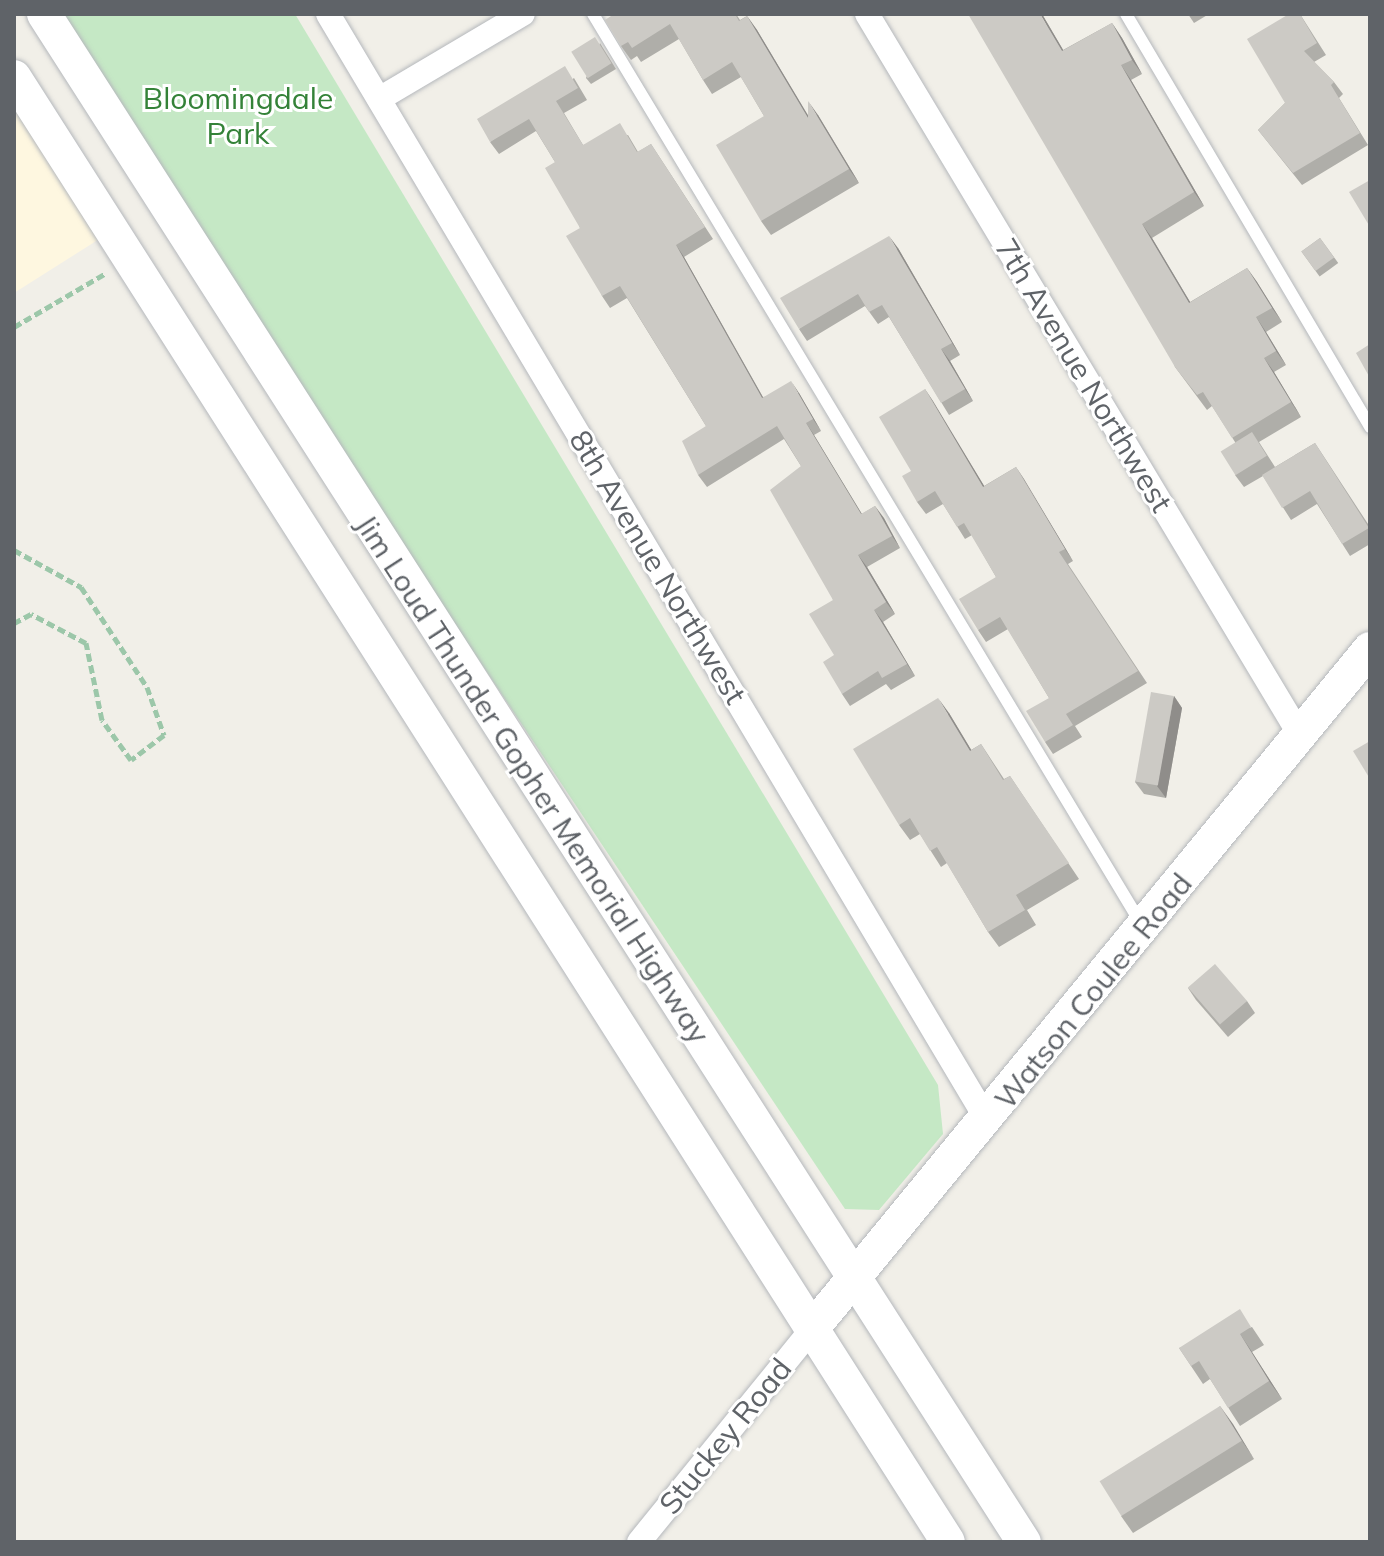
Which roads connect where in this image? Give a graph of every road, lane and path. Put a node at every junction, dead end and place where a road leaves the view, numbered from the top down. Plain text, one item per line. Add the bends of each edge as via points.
1 (44, 14) edge
2 (328, 14) edge
3 (523, 14) edge
4 (593, 14) edge
5 (867, 14) edge
6 (1126, 14) edge
7 (14, 77) edge
8 (379, 99) junction
9 (130, 259) junction
10 (14, 327) edge
11 (1370, 427) edge
12 (14, 550) edge
13 (14, 623) edge
14 (1370, 649) edge
15 (1300, 735) junction
16 (1144, 928) junction
17 (987, 1120) junction
18 (852, 1276) junction
19 (811, 1330) junction
20 (639, 1542) edge
21 (948, 1542) edge
22 (1024, 1542) edge

1 - 18 main road, Jim Loud Thunder Gopher Memorial Highway
2 - 8 street, 8th Avenue Northwest
3 - 8 street
4 - 16 lane
5 - 15 street, 7th Avenue Northwest
6 - 11 lane
7 - 9 main road, Jim Loud Thunder Gopher Memorial Highway
8 - 17 street, 8th Avenue Northwest
9 - 10 path
9 - 19 main road, Jim Loud Thunder Gopher Memorial Highway
12 - 13 path via 81,587 147,687 164,735 131,760 102,720 86,643 31,614
14 - 15 main road, Watson Coulee Road
15 - 16 main road, Watson Coulee Road
16 - 17 main road, Watson Coulee Road
17 - 18 main road, Watson Coulee Road
18 - 19 main road, Watson Coulee Road
18 - 22 main road, Jim Loud Thunder Gopher Memorial Highway
19 - 20 street, Stuckey Road
19 - 21 main road, Jim Loud Thunder Gopher Memorial Highway

